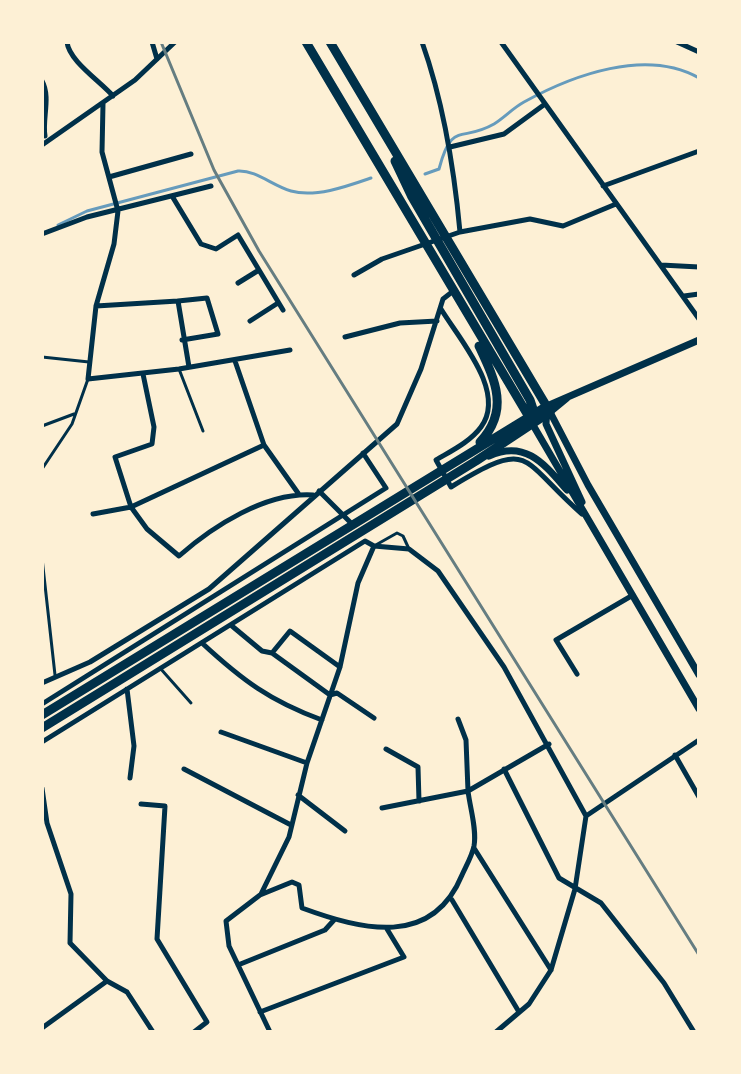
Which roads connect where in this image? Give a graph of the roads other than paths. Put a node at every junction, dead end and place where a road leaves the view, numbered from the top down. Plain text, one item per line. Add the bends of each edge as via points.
1 (67, 42) edge
2 (152, 42) edge
3 (175, 42) edge
4 (306, 42) edge
5 (330, 42) edge
6 (422, 42) edge
7 (501, 42) edge
8 (680, 43) edge
9 (699, 52) edge
10 (157, 59) junction
11 (42, 81) edge
12 (113, 96) junction
13 (544, 102) junction
14 (103, 104) junction
15 (46, 137) edge
16 (42, 145) edge
17 (450, 147) junction
18 (699, 151) edge
19 (191, 154) dead end
20 (109, 177) junction
21 (211, 186) dead end
22 (603, 186) junction
23 (172, 196) junction
24 (616, 204) junction
25 (118, 211) junction
26 (460, 232) junction
27 (42, 234) edge
28 (442, 238) junction
29 (424, 244) junction
30 (660, 265) junction
31 (699, 267) edge
32 (259, 270) junction
33 (354, 275) dead end
34 (238, 283) dead end
35 (699, 294) edge
36 (454, 296) junction
37 (683, 296) junction
38 (178, 301) junction
39 (278, 303) junction
40 (96, 306) junction
41 (441, 309) junction
42 (283, 310) dead end
43 (699, 319) edge
44 (250, 321) dead end
45 (437, 321) junction
46 (345, 337) dead end
47 (182, 340) junction
48 (699, 340) edge
49 (290, 350) dead end
50 (42, 357) edge
51 (235, 361) junction
52 (89, 362) junction
53 (189, 367) junction
54 (179, 369) junction
55 (143, 374) junction
56 (88, 379) junction
57 (74, 414) junction
58 (540, 415) junction
59 (42, 426) edge
60 (203, 431) dead end
61 (264, 445) junction
62 (468, 452) junction
63 (363, 453) junction
64 (476, 461) junction
65 (42, 469) edge
66 (316, 493) junction
67 (298, 494) junction
68 (577, 501) junction
69 (131, 507) junction
70 (346, 513) junction
71 (93, 514) dead end
72 (586, 517) junction
73 (592, 528) junction
74 (365, 541) junction
75 (374, 546) junction
76 (409, 549) junction
77 (42, 558) edge
78 (633, 595) junction
79 (230, 621) junction
80 (202, 643) junction
81 (272, 653) junction
82 (340, 667) junction
83 (160, 668) junction
84 (577, 674) dead end
85 (55, 675) junction
86 (699, 675) edge
87 (42, 683) edge
88 (127, 689) junction
89 (330, 695) junction
90 (191, 703) dead end
91 (42, 704) edge
92 (699, 709) edge
93 (42, 715) edge
94 (374, 718) dead end
95 (458, 719) dead end
96 (322, 720) junction
97 (42, 728) edge
98 (221, 732) dead end
99 (699, 740) edge
100 (42, 742) edge
101 (549, 744) junction
102 (386, 749) dead end
103 (675, 755) junction
104 (307, 763) junction
105 (184, 769) dead end
106 (504, 769) junction
107 (130, 778) dead end
108 (42, 788) edge
109 (468, 791) junction
110 (298, 795) junction
111 (699, 797) edge
112 (419, 801) junction
113 (141, 804) dead end
114 (382, 808) dead end
115 (586, 816) junction
116 (291, 825) junction
117 (45, 827) edge
118 (345, 831) dead end
119 (474, 847) junction
120 (575, 889) junction
121 (260, 895) junction
122 (452, 900) junction
123 (334, 920) junction
124 (387, 929) junction
125 (238, 965) junction
126 (551, 970) junction
127 (107, 981) junction
128 (260, 1012) junction
129 (519, 1012) junction
130 (42, 1028) edge
131 (153, 1032) edge
132 (194, 1032) edge
133 (270, 1032) edge
134 (497, 1032) edge
135 (693, 1032) edge

1 - 12 street via 78,63
2 - 10 street
3 - 10 street
4 - 29 highway
5 - 28 highway
6 - 17 street via 438,86
7 - 13 street
8 - 9 street
10 - 12 street
11 - 15 street
12 - 14 street
13 - 17 street via 504,134
13 - 22 street
14 - 15 street
14 - 20 street via 102,152
15 - 16 street
17 - 26 street
18 - 22 street
19 - 20 street
20 - 25 street
21 - 23 street
22 - 24 street
23 - 25 street
23 - 32 street via 201,244 216,249 238,235
24 - 26 street via 563,226 530,219
24 - 30 street
25 - 27 street
25 - 40 street
26 - 28 street
28 - 29 street
28 - 58 highway
29 - 33 street
29 - 36 highway
30 - 31 street
30 - 37 street
32 - 34 street
32 - 39 street
35 - 37 street
36 - 41 street via 443,299
36 - 58 highway
36 - 62 highway via 493,376 499,402 488,433
37 - 43 street
38 - 40 street
38 - 47 street
38 - 47 street via 207,298 218,334
39 - 42 street
39 - 44 street
40 - 52 street
41 - 45 street
41 - 72 street via 480,373 488,398 480,429 436,460 451,487 498,460 515,458 535,467
45 - 46 street via 400,323
45 - 63 street via 402,417
47 - 53 street
48 - 58 street
49 - 51 street
50 - 52 lane
51 - 53 street
51 - 61 street
52 - 56 street
53 - 54 street
54 - 55 street
54 - 60 lane
55 - 56 street
55 - 69 street via 154,427 152,444 115,457
56 - 57 lane
57 - 59 lane
57 - 65 lane
58 - 62 highway
58 - 64 highway
58 - 68 street
58 - 73 street
58 - 86 street via 588,485
61 - 67 street
61 - 69 street
62 - 93 highway
63 - 66 street
63 - 70 street via 386,488
64 - 68 street via 504,450 526,452
64 - 79 highway
66 - 67 street
66 - 70 street
66 - 85 street via 209,589 83,667
67 - 69 street via 260,506 179,556
68 - 72 street
69 - 71 street
70 - 74 street
70 - 91 street
72 - 73 street
73 - 78 street
74 - 75 street
74 - 79 street
75 - 76 street
75 - 76 lane via 397,533
75 - 82 street via 358,583
76 - 101 street via 438,571
77 - 85 lane
78 - 84 street via 556,640
78 - 92 street
79 - 80 street
79 - 81 street via 262,651
79 - 97 highway
80 - 83 street
80 - 96 street via 245,683 281,705
81 - 82 street via 290,631
81 - 89 street
82 - 89 street
83 - 88 street
83 - 90 lane
85 - 87 street
88 - 100 street
88 - 107 street via 134,746
89 - 94 street via 337,693
89 - 96 street
95 - 109 street via 466,740
96 - 104 street
98 - 104 street
99 - 103 street
101 - 106 street
101 - 115 street
102 - 112 street via 418,767
103 - 111 street
103 - 115 street
104 - 110 street
105 - 116 street
106 - 109 street
106 - 120 street via 559,878
108 - 117 street
109 - 112 street
109 - 119 street
110 - 116 street
110 - 118 street
112 - 114 street
113 - 132 street via 165,806 157,939 207,1022
115 - 120 street
116 - 121 street
117 - 127 street via 71,894 70,943
119 - 122 street
119 - 126 street
120 - 126 street
120 - 135 street via 601,903 664,983
121 - 123 street via 292,882 299,885 302,908
121 - 125 street via 226,921
122 - 124 street via 412,925
122 - 129 street
123 - 124 street
123 - 125 street via 325,930
124 - 128 street via 404,957
125 - 128 street
126 - 129 street
127 - 130 street
127 - 131 street via 127,992
128 - 133 street
129 - 134 street

